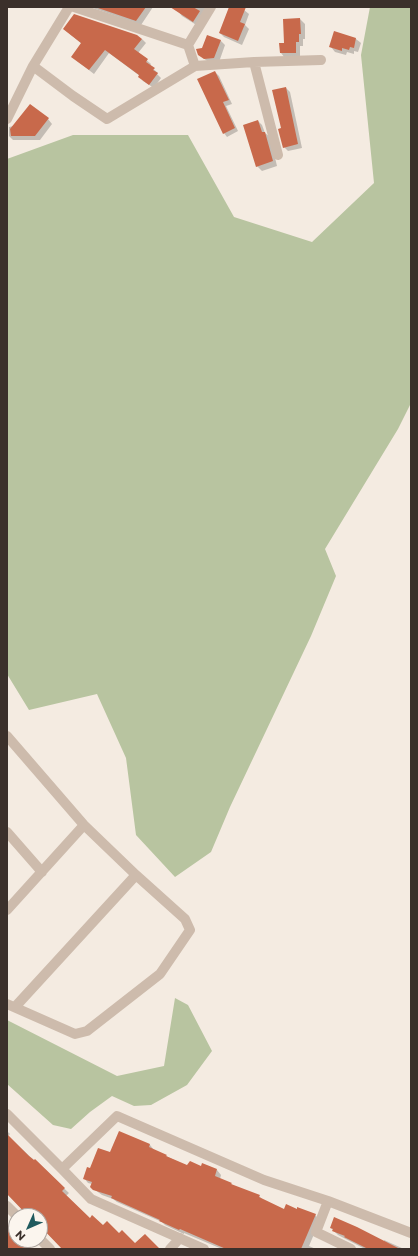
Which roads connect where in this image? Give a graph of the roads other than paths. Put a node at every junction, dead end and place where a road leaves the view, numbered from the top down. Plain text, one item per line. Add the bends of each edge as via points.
1 (69, 7) edge
2 (74, 7) edge
3 (211, 7) edge
4 (188, 45) junction
5 (321, 60) dead end
6 (254, 62) junction
7 (33, 66) junction
8 (195, 66) junction
9 (7, 119) edge
10 (278, 155) dead end
11 (7, 736) edge
12 (84, 825) junction
13 (7, 832) edge
14 (42, 872) junction
15 (136, 875) junction
16 (7, 910) edge
17 (11, 1006) edge
18 (7, 1114) edge
19 (62, 1169) junction
20 (328, 1202) junction
21 (411, 1233) edge
22 (180, 1238) junction
23 (170, 1249) edge
24 (204, 1249) edge
25 (351, 1249) edge

1 - 7 street
2 - 4 street
3 - 4 street
4 - 8 street
5 - 6 street
6 - 8 street
6 - 10 street
7 - 8 street via 107,120
7 - 9 street
11 - 12 street
12 - 14 street
12 - 15 street
13 - 14 street
14 - 16 street
15 - 17 street
15 - 17 street via 185,919 190,930 160,974 87,1031 75,1034
18 - 19 street
19 - 20 street via 117,1116 264,1180
19 - 22 street via 91,1199
20 - 21 street
20 - 25 street via 316,1232
22 - 23 street
22 - 24 street

